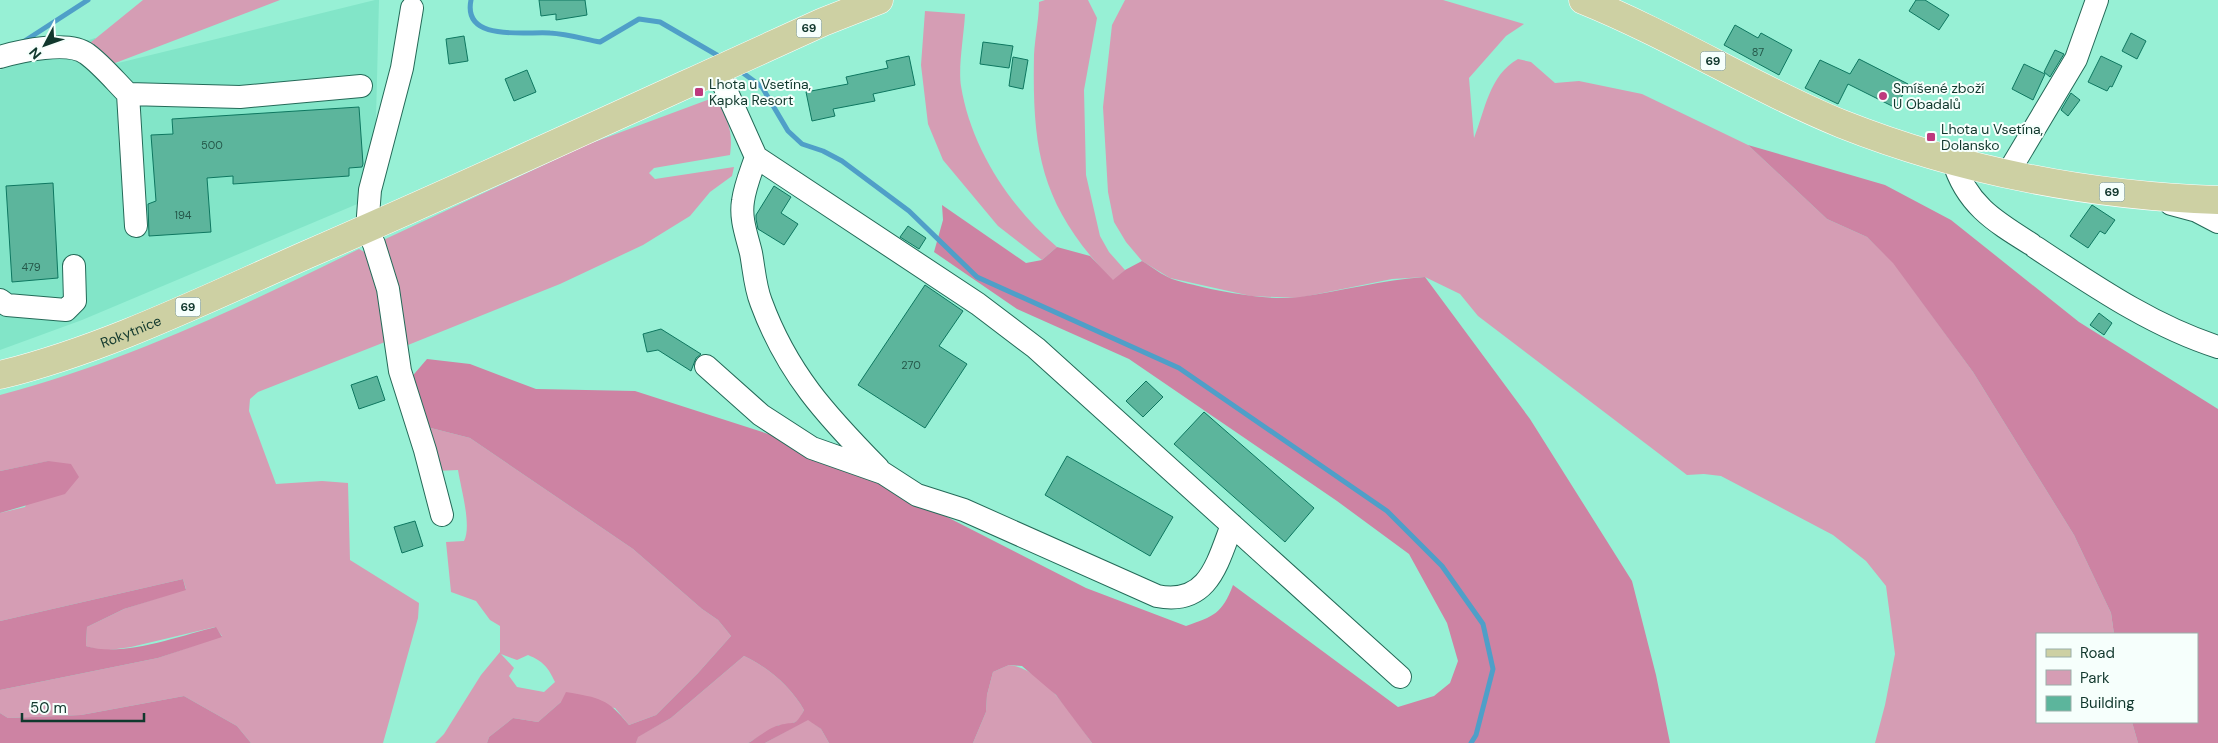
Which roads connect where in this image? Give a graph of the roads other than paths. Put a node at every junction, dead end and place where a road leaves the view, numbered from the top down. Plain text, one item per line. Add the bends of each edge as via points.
1 (879, 0) edge
2 (2097, 0) edge
3 (1591, 1) edge
4 (412, 8) dead end
5 (0, 57) edge
6 (726, 66) junction
7 (361, 86) dead end
8 (128, 94) junction
9 (756, 157) junction
10 (1953, 160) junction
11 (2008, 173) junction
12 (2129, 194) junction
13 (2218, 200) edge
14 (2218, 222) edge
15 (136, 226) dead end
16 (366, 229) junction
17 (74, 266) dead end
18 (0, 300) edge
19 (2218, 347) edge
20 (706, 366) dead end
21 (0, 375) edge
22 (883, 473) junction
23 (442, 515) dead end
24 (1232, 525) junction
25 (1400, 677) dead end

1 - 6 main road, 69
2 - 11 street via 2076,59
3 - 10 main road, 69 via 1842,123
4 - 16 street via 402,68 370,190
5 - 8 street via 68,47 86,52
6 - 9 street
6 - 16 main road, 69
7 - 8 street via 240,97
8 - 15 street
9 - 22 street via 743,202 743,221 760,300 790,364 812,397
9 - 24 street via 978,304 1029,343
10 - 11 main road, 69
10 - 19 street via 1963,185 1982,210 2033,246 2139,312
11 - 12 main road, 69
12 - 13 main road, 69
12 - 14 street via 2197,211
16 - 21 main road, Rokytnice / 69 via 138,329
16 - 23 street via 388,289 400,371
17 - 18 street via 75,302 66,310 7,304
20 - 22 street via 761,415 797,440
22 - 24 street via 917,495 964,510 1134,587 1172,599 1196,592 1206,582 1218,562
24 - 25 street

